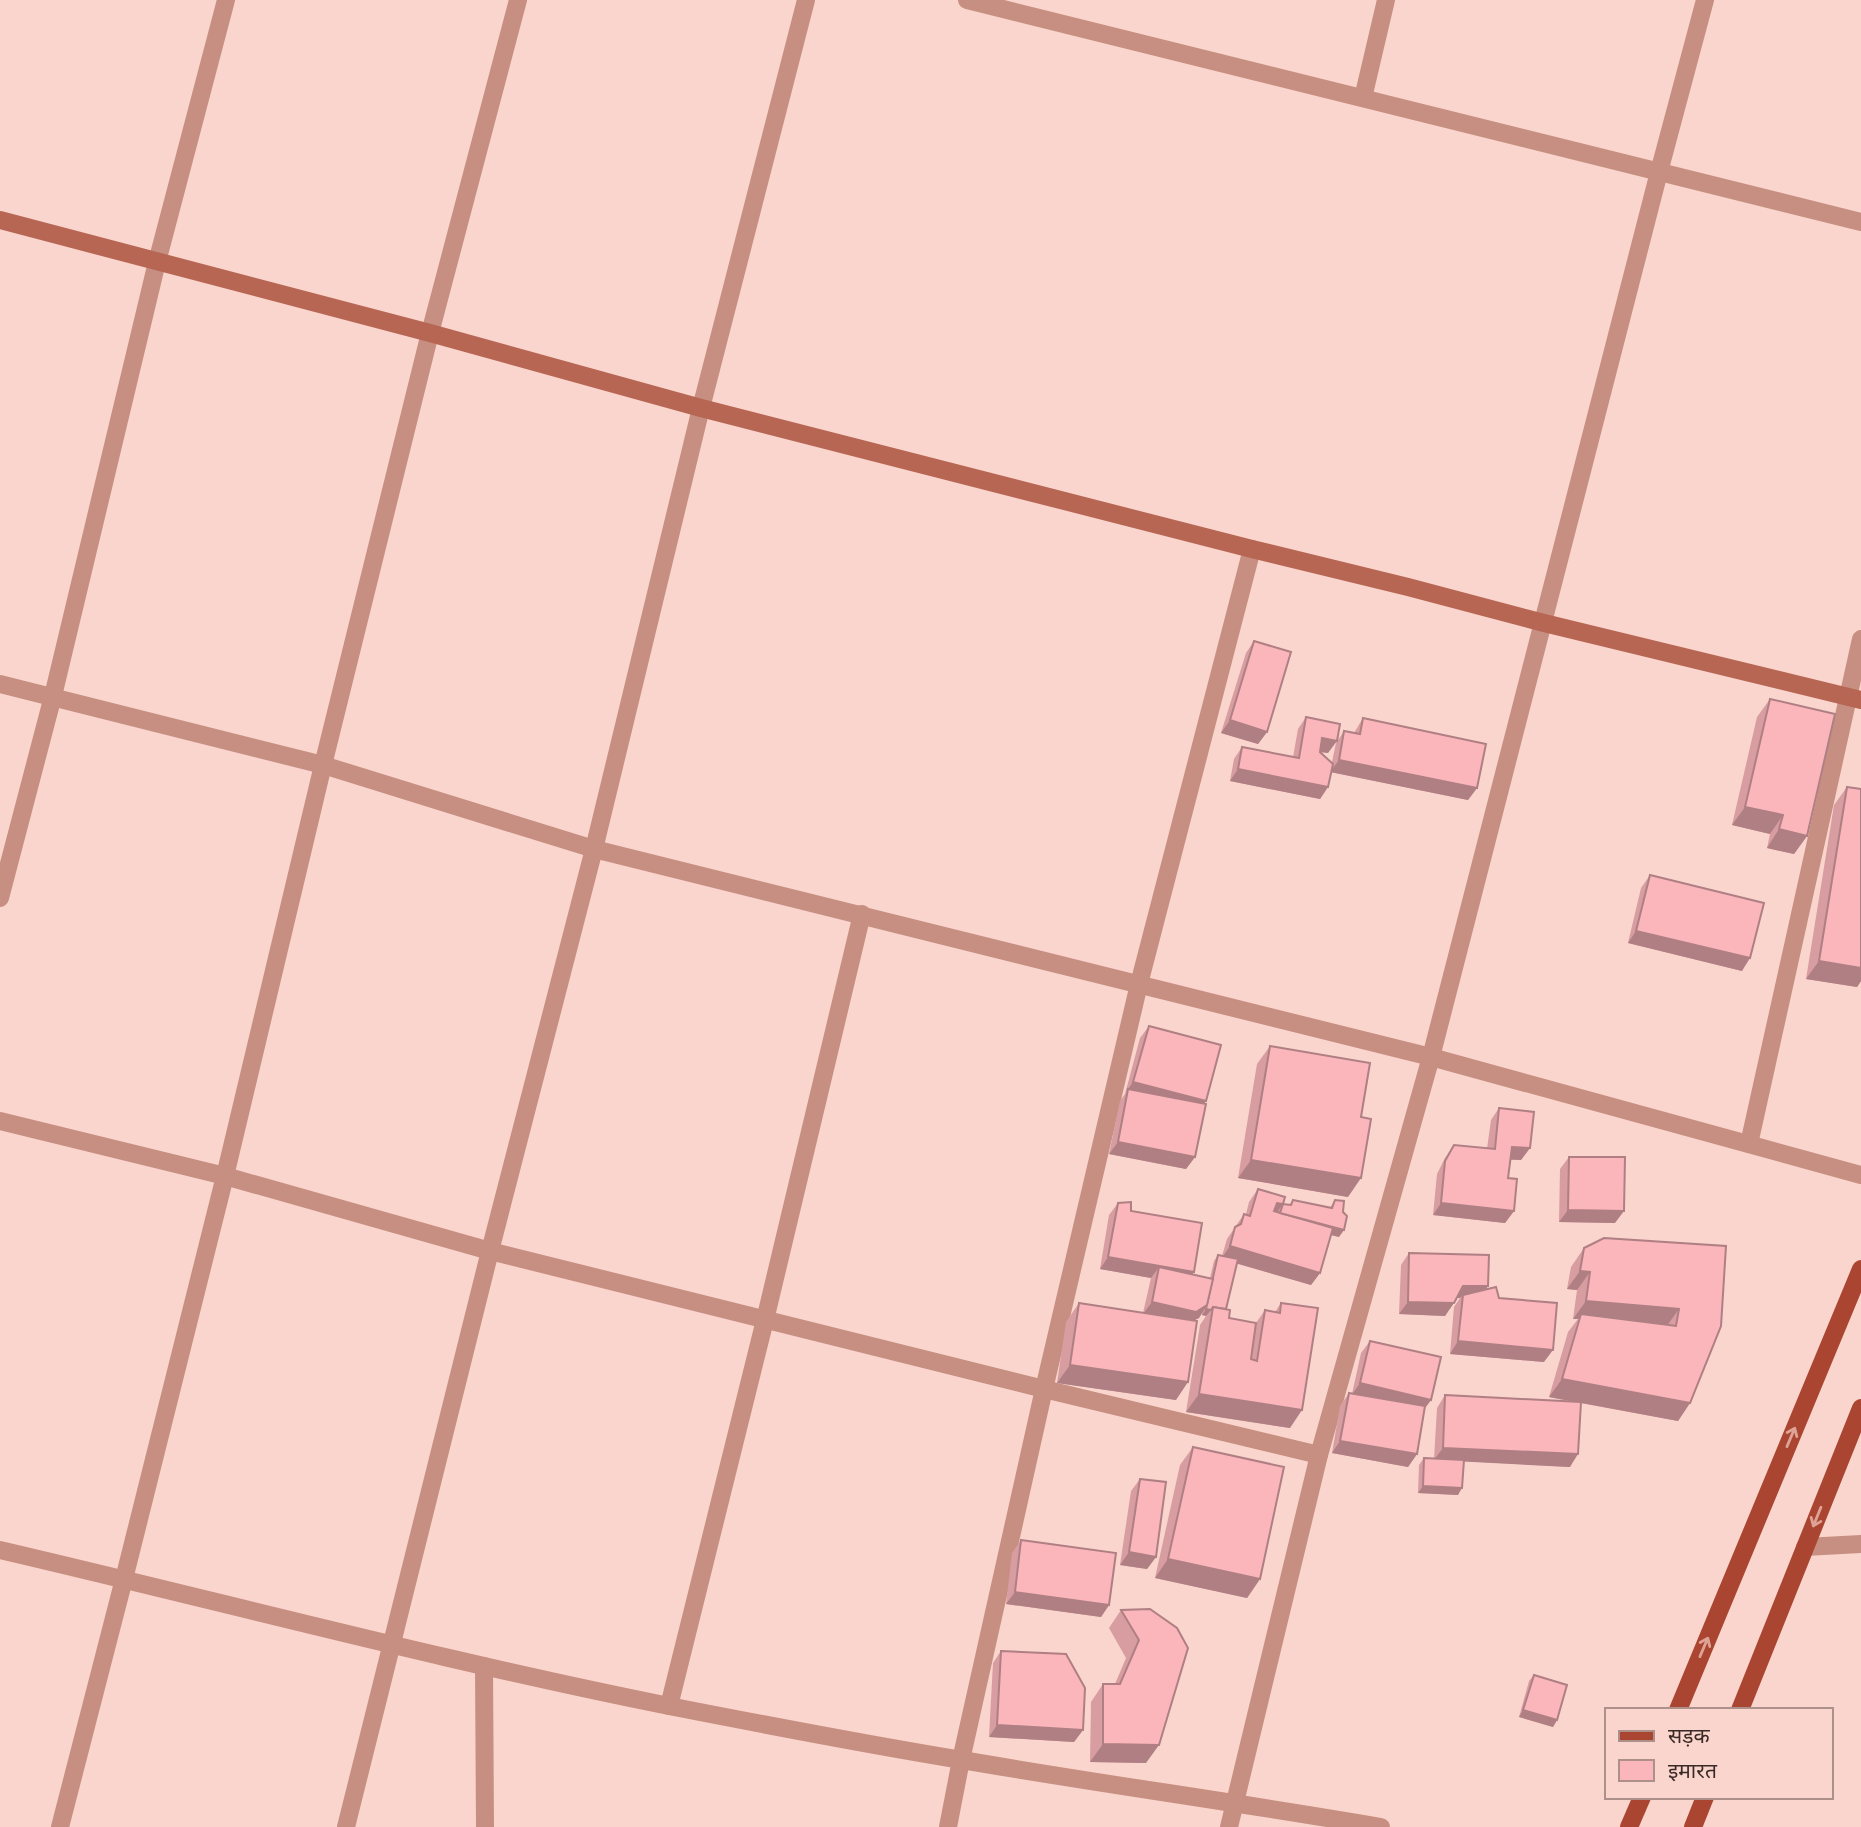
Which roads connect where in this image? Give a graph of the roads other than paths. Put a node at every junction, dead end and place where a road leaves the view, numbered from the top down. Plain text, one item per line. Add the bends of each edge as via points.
1 (226, 0) edge
2 (518, 0) edge
3 (806, 0) edge
4 (967, 0) edge
5 (1386, 0) edge
6 (1705, 0) edge
7 (1363, 98) junction
8 (1659, 172) junction
9 (0, 220) edge
10 (1861, 222) edge
11 (157, 262) junction
12 (430, 333) junction
13 (701, 408) junction
14 (1252, 549) junction
15 (1544, 623) junction
16 (1861, 639) edge
17 (0, 684) edge
18 (53, 696) junction
19 (1855, 699) edge
20 (323, 765) junction
21 (594, 849) junction
22 (0, 898) edge
23 (862, 914) junction
24 (1139, 984) junction
25 (1431, 1057) junction
26 (0, 1121) edge
27 (1749, 1144) junction
28 (1861, 1175) edge
29 (225, 1177) junction
30 (490, 1251) junction
31 (1861, 1269) edge
32 (765, 1320) junction
33 (1044, 1389) junction
34 (1861, 1408) edge
35 (1319, 1455) junction
36 (1861, 1544) edge
37 (1805, 1547) junction
38 (0, 1550) edge
39 (124, 1579) junction
40 (391, 1645) junction
41 (484, 1667) junction
42 (669, 1706) junction
43 (1679, 1708) edge
44 (1741, 1708) edge
45 (961, 1760) junction
46 (1641, 1799) edge
47 (1704, 1799) edge
48 (1236, 1802) junction
49 (60, 1827) edge
50 (346, 1827) edge
51 (485, 1827) edge
52 (948, 1827) edge
53 (1229, 1827) edge
54 (1381, 1827) edge
55 (1629, 1827) edge
56 (1693, 1827) edge

1 - 11 street
2 - 12 street
3 - 13 street
4 - 7 street
5 - 7 street
6 - 8 street
7 - 8 street
8 - 10 street
8 - 15 street
9 - 11 street
11 - 12 street
11 - 18 street
12 - 13 street
12 - 20 street
13 - 14 street
13 - 21 street
14 - 15 street
14 - 24 street
15 - 19 street
15 - 25 street
16 - 19 street
17 - 18 street
18 - 20 street
18 - 22 street
19 - 27 street
20 - 21 street
20 - 29 street
21 - 23 street
21 - 30 street
23 - 24 street
23 - 32 street
24 - 25 street
24 - 33 street
25 - 27 street
25 - 35 street
26 - 29 street
27 - 28 street
29 - 30 street
29 - 39 street
30 - 32 street
30 - 40 street
43 -> 31 main road
32 - 33 street
32 - 42 street
33 - 35 street
33 - 45 street
34 -> 37 main road
35 - 48 street
36 - 37 street
37 - 44 main road
38 - 39 street
39 - 40 street
39 - 49 street
40 - 41 street
40 - 50 street
41 - 42 street
41 - 51 street
42 - 45 street
45 - 48 street
45 - 52 street
46 - 55 main road
47 - 56 main road
48 - 53 street
48 - 54 street

